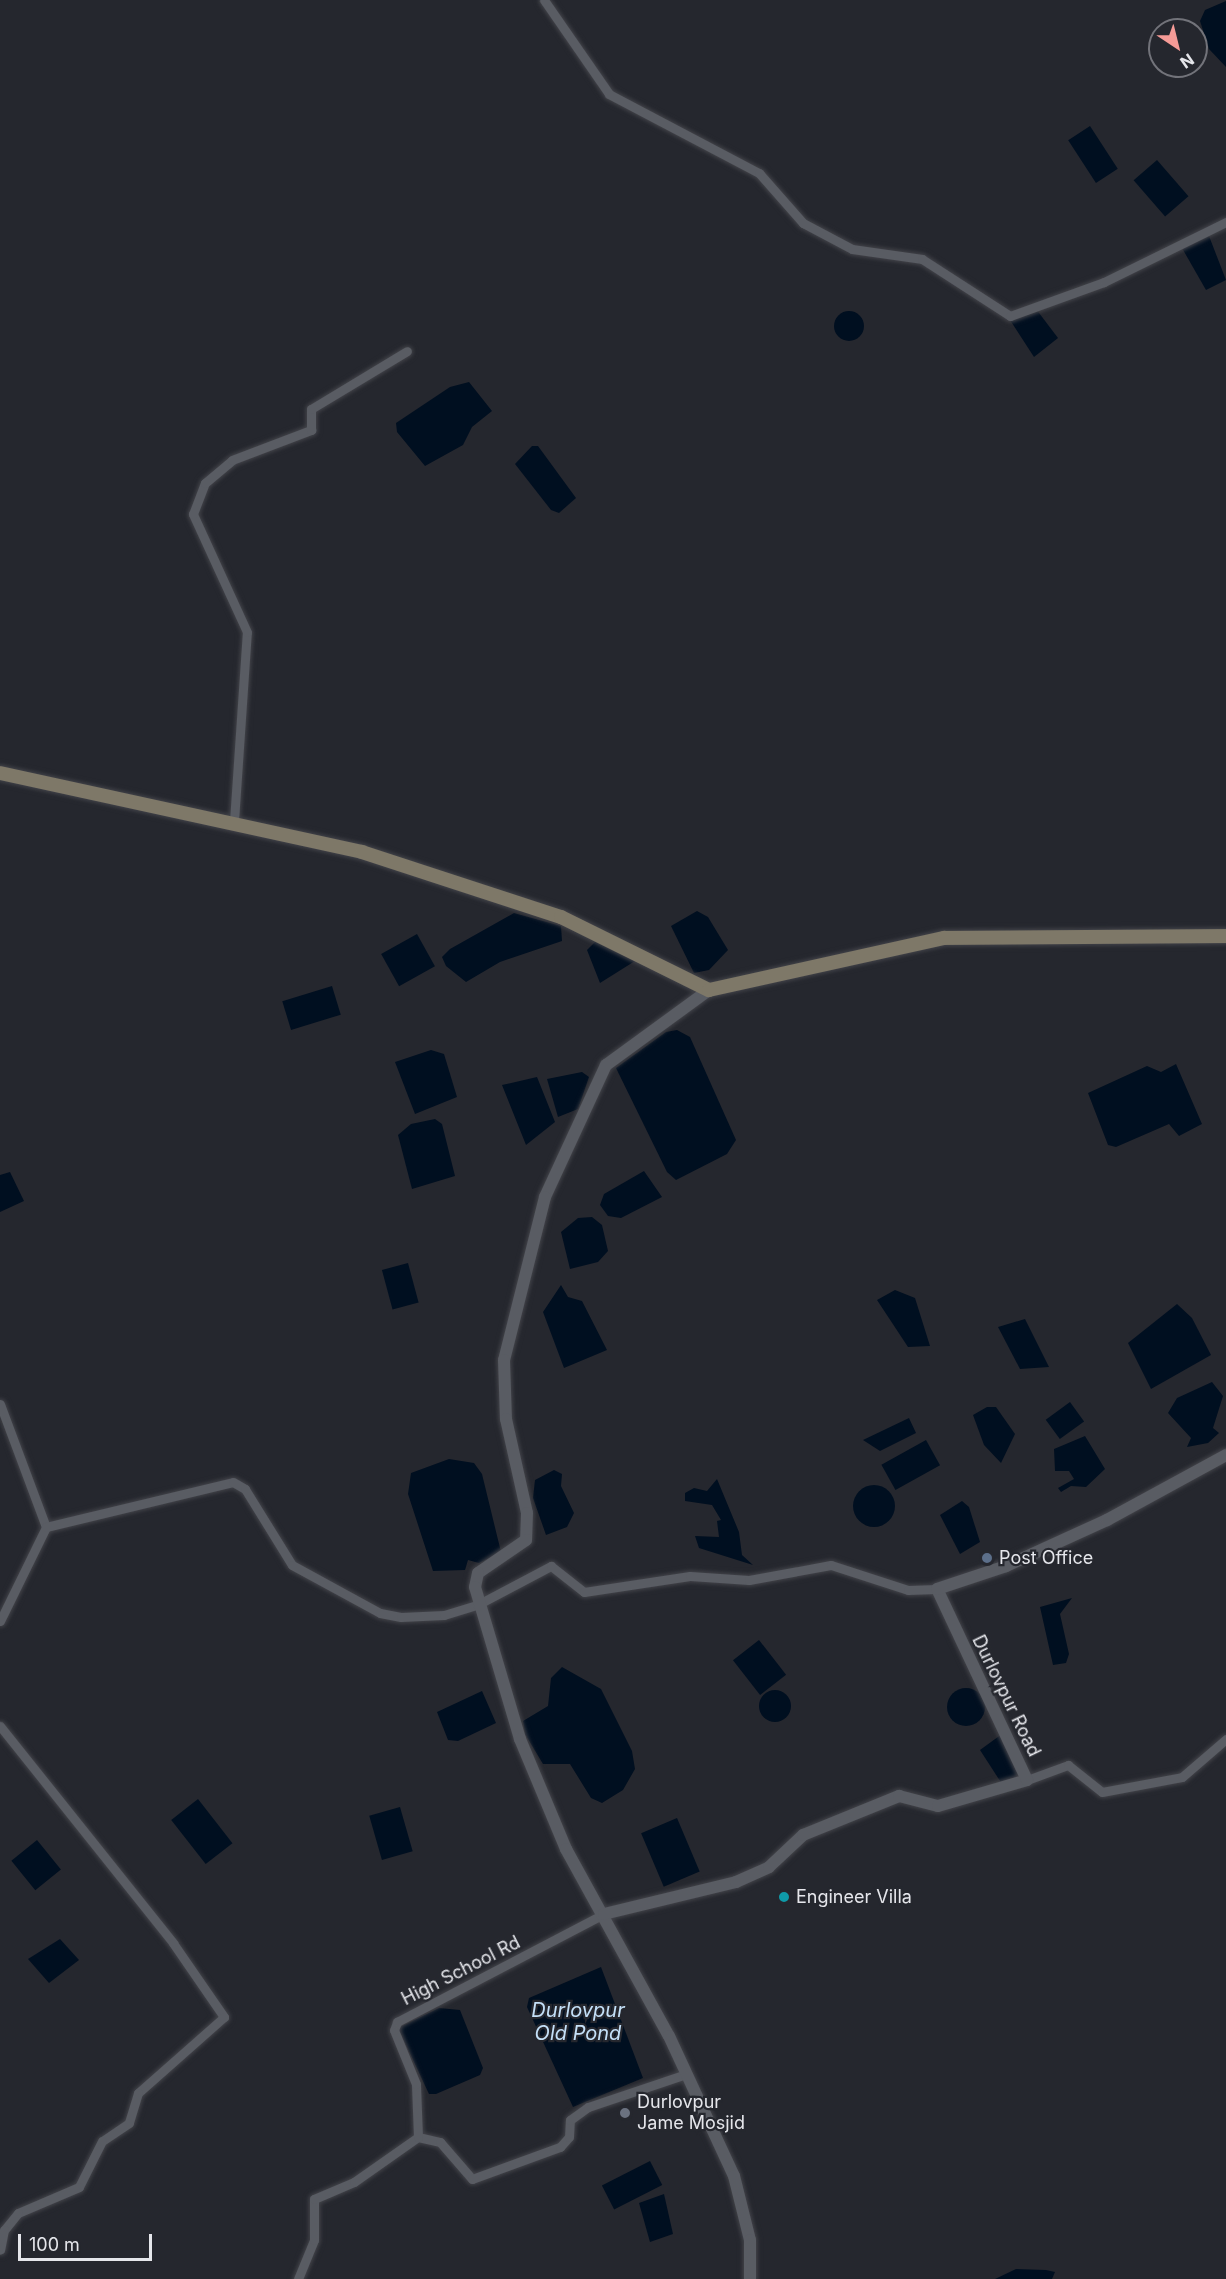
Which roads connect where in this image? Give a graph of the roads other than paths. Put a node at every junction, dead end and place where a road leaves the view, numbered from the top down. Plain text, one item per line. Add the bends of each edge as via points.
1 (544, 0) edge
2 (1226, 222) edge
3 (406, 351) dead end
4 (0, 773) edge
5 (234, 821) junction
6 (1226, 936) edge
7 (709, 990) junction
8 (0, 1404) edge
9 (1221, 1460) edge
10 (46, 1527) junction
11 (937, 1589) junction
12 (477, 1605) junction
13 (0, 1621) edge
14 (0, 1726) edge
15 (1226, 1739) edge
16 (1027, 1780) junction
17 (604, 1914) junction
18 (686, 2074) junction
19 (418, 2137) junction
20 (0, 2250) edge
21 (298, 2279) edge
22 (750, 2279) edge

1 - 2 street via 609,94 759,173 803,224 852,249 922,258 1007,315 1104,282
3 - 5 street via 311,409 311,430 232,460 205,483 193,514 247,632
4 - 5 main road
5 - 7 main road via 362,852 561,917
6 - 7 main road via 944,938
7 - 12 street via 606,1065 532,1232 504,1360 506,1419 527,1513 526,1540 478,1573
8 - 10 street
9 - 11 street via 1039,1551
10 - 12 street via 232,1482 245,1489 292,1565 365,1606 389,1615 426,1618
10 - 13 street
11 - 12 street via 908,1590 831,1565 749,1580 690,1576 584,1592 551,1566
11 - 16 street, Durlovpur Road
12 - 17 street via 520,1739 566,1849
14 - 20 street via 151,1915 224,2017 138,2093 129,2123 102,2141 79,2187 18,2213 3,2230
15 - 16 street via 1182,1777 1102,1792 1068,1765
16 - 17 street, Durlovpur Road via 938,1806 899,1796 808,1832 769,1867 736,1882
17 - 18 street
17 - 19 street, High School Rd via 397,2022 394,2030 416,2084
18 - 19 street via 588,2107 570,2120 569,2137 560,2146 472,2179 440,2142
18 - 22 street via 734,2176 750,2240
19 - 21 street via 354,2182 314,2199 314,2240

